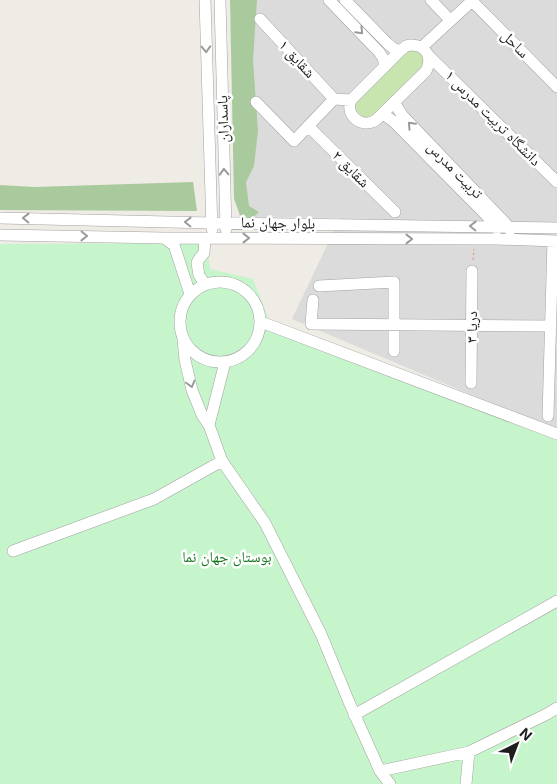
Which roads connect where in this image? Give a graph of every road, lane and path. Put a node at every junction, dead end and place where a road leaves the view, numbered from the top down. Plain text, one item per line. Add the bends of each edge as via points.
1 (205, 0) edge
2 (220, 0) edge
3 (329, 0) edge
4 (345, 0) edge
5 (431, 0) edge
6 (473, 1) edge
7 (206, 19) junction
8 (260, 19) dead end
9 (220, 20) junction
10 (450, 20) junction
11 (400, 51) junction
12 (425, 51) junction
13 (385, 66) junction
14 (557, 87) edge
15 (334, 99) junction
16 (351, 100) junction
17 (256, 102) dead end
18 (394, 102) junction
19 (383, 114) junction
20 (308, 126) junction
21 (557, 182) edge
22 (395, 212) dead end
23 (0, 218) edge
24 (211, 223) junction
25 (226, 223) junction
26 (509, 227) junction
27 (557, 228) edge
28 (497, 233) junction
29 (0, 235) edge
30 (164, 238) junction
31 (208, 238) junction
32 (226, 238) junction
33 (475, 239) junction
34 (510, 239) junction
35 (555, 241) edge
36 (472, 271) joint
37 (205, 284) junction
38 (319, 286) dead end
39 (190, 294) junction
40 (313, 300) dead end
41 (260, 322) junction
42 (394, 324) junction
43 (472, 325) junction
44 (551, 326) junction
45 (183, 339) junction
46 (394, 352) dead end
47 (225, 362) junction
48 (471, 383) dead end
49 (548, 416) dead end
50 (209, 425) junction
51 (557, 434) edge
52 (222, 461) junction
53 (14, 551) dead end
54 (557, 601) edge
55 (557, 708) edge
56 (354, 715) junction
57 (469, 752) junction
58 (380, 771) junction
59 (390, 784) edge
60 (466, 784) edge

1 - 7 street, پاسداران
2 - 9 street, پاسداران
3 -> 13 street via 379,52
4 - 11 street via 387,43
5 - 10 street
6 - 10 street
6 - 14 street, ساحل
7 - 9 street
7 -> 24 street, پاسداران
8 - 15 street, شقایق ۱
25 -> 9 street, پاسداران
10 - 12 street
11 - 12 street via 411,44
11 - 13 street
12 - 18 street via 430,60 429,66
12 - 21 street, ۱ دانشگاه تربیت مدرس
13 - 16 street
15 - 16 street
15 - 20 street
16 - 19 street via 349,105 358,121 368,124
17 - 20 street via 294,141
18 - 19 street
26 -> 18 street, تربیت مدرس via 402,115
19 - 28 street, تربیت مدرس
20 - 22 street, شقایق ۲
24 -> 23 street, بلوار جهان نما
24 - 25 street, بلوار جهان نما
24 - 31 street, پاسداران
28 -> 25 street, بلوار جهان نما
25 - 32 street, پاسداران
26 - 27 street, بلوار جهان نما
26 - 28 street, بلوار جهان نما
26 - 34 street
28 - 33 street, بلوار جهان نما
28 - 34 street, بلوار جهان نما
29 -> 30 street, بلوار جهان نما
30 - 31 street, بلوار جهان نما
30 - 39 street via 174,245
31 - 32 street, بلوار جهان نما
31 - 37 street, پاسداران via 198,263 199,275
32 -> 33 street, بلوار جهان نما
33 - 36 path
34 - 35 street, بلوار جهان نما
35 - 44 street
36 - 43 street, دریا ۳
37 - 39 street
37 - 41 street via 216,281 238,285 254,300
38 - 42 street via 394,282
39 - 45 street via 180,315
40 - 42 street via 312,324
41 - 47 street via 254,344 246,353
41 - 51 street
42 - 43 street
42 - 46 street
43 - 44 street
43 - 48 street, دریا ۳
44 - 49 street
45 - 47 street via 200,357 212,362
45 -> 50 street via 192,390
47 - 50 street
50 - 52 street
52 - 53 street via 154,499
52 - 56 street via 265,523 321,634
54 - 56 street
55 - 57 street
56 - 58 street
57 - 58 street
57 - 60 street
58 - 59 street

